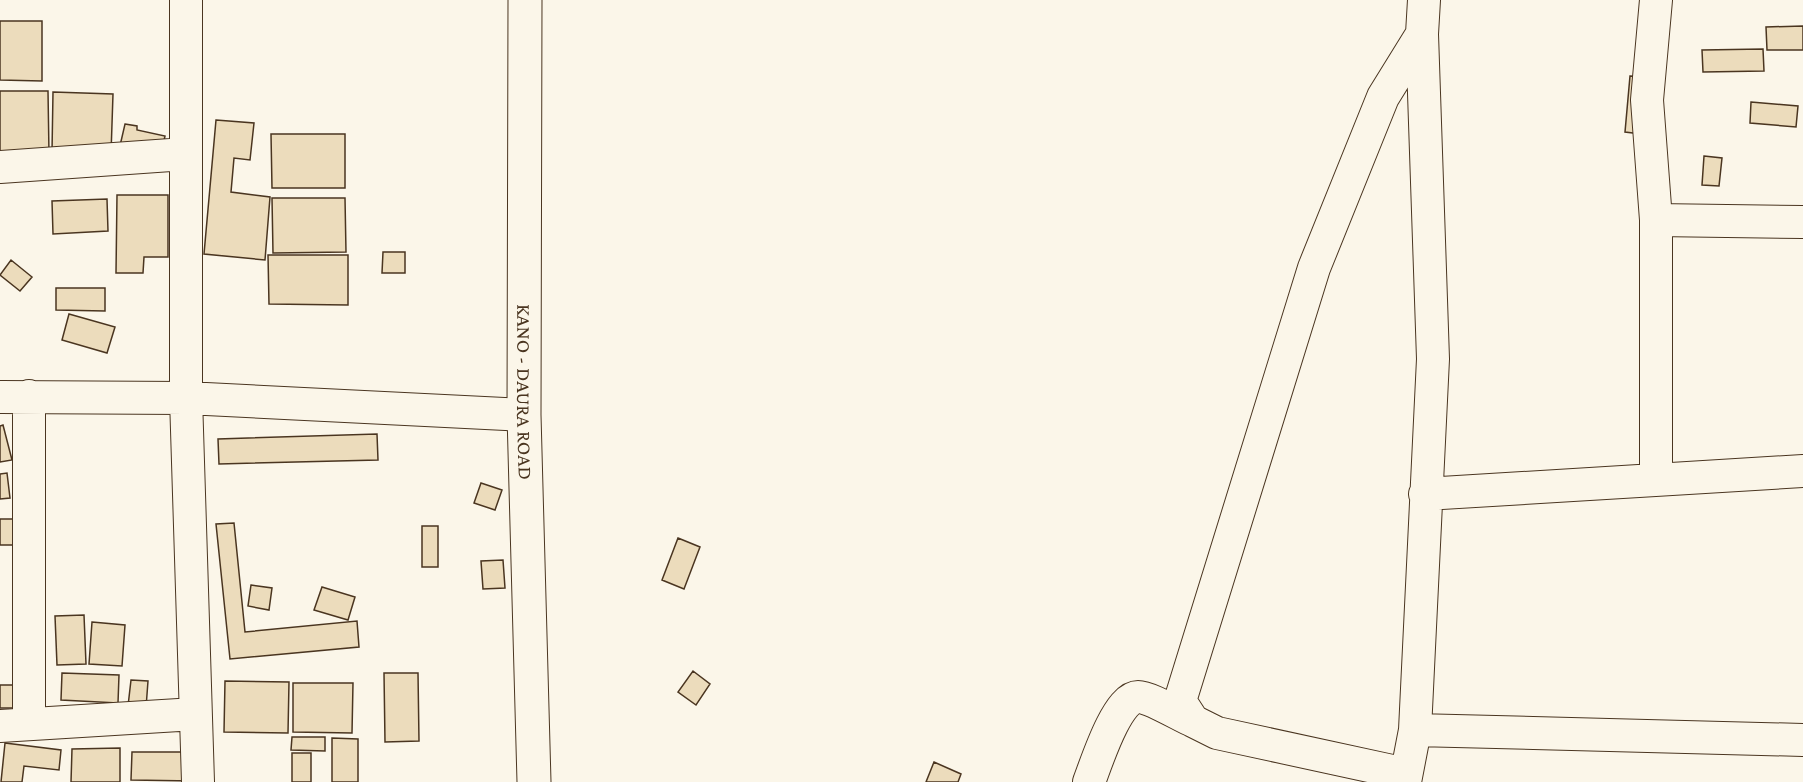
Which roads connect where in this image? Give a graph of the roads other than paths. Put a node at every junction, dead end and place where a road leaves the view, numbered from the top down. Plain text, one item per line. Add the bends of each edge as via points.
1 (186, 0) edge
2 (525, 0) edge
3 (1424, 0) edge
4 (1656, 0) edge
5 (1422, 34) junction
6 (185, 154) junction
7 (0, 167) edge
8 (1656, 220) junction
9 (1803, 222) edge
10 (14, 397) edge
11 (186, 398) junction
12 (524, 415) junction
13 (1803, 471) edge
14 (1656, 480) junction
15 (1425, 494) junction
16 (195, 714) junction
17 (1193, 722) junction
18 (15, 725) edge
19 (1415, 730) junction
20 (1803, 740) edge
21 (1406, 778) edge
22 (198, 782) edge
23 (534, 782) edge
24 (1089, 782) edge

1 - 6 street
2 - 12 highway, KANO - DAURA ROAD
3 - 5 street
4 - 8 street via 1647,100
5 - 15 street via 1433,359
5 - 17 street via 1383,97 1314,268 1185,678 1180,701
6 - 7 street
6 - 11 street
8 - 9 street
8 - 14 street
10 - 11 street
10 - 18 street
11 - 12 street
11 - 16 street
12 - 23 highway, KANO - DAURA ROAD
13 - 14 street
14 - 15 street
15 - 19 street
16 - 18 street
16 - 22 street
17 - 21 street via 1217,734
17 - 24 street via 1139,697 1128,699 1118,711
19 - 20 street
19 - 21 street

